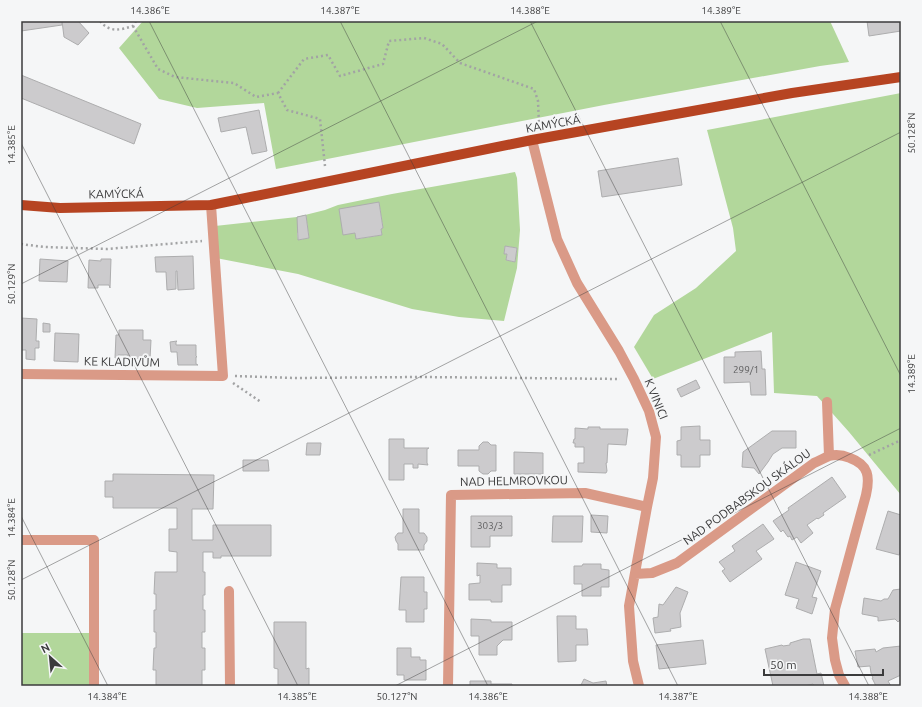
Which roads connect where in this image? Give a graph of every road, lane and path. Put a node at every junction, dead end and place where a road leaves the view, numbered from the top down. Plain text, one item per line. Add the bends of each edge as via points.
1 (100, 21) edge
2 (136, 21) edge
3 (133, 26) junction
4 (901, 77) edge
5 (278, 93) junction
6 (539, 124) dead end
7 (532, 140) junction
8 (325, 166) dead end
9 (211, 205) junction
10 (21, 206) edge
11 (212, 240) junction
12 (21, 244) edge
13 (21, 374) edge
14 (223, 376) junction
15 (634, 379) junction
16 (261, 402) dead end
17 (827, 402) dead end
18 (901, 440) edge
19 (829, 456) junction
20 (859, 461) junction
21 (647, 507) junction
22 (21, 540) edge
23 (635, 574) junction
24 (229, 591) dead end
25 (94, 686) edge
26 (230, 686) edge
27 (448, 686) edge
28 (639, 686) edge
29 (845, 686) edge

1 - 3 path via 117,30
2 - 3 path
3 - 5 path via 158,69 175,77 234,83 256,97
4 - 7 main road, KAMÝCKÁ
5 - 6 path via 304,59 328,55 340,76 383,64 389,41 424,38 442,44 460,63 534,89 538,101
5 - 8 path via 286,110 320,119
7 - 9 main road, KAMÝCKÁ
7 - 15 street, K VINICI via 557,239 577,283 620,351
9 - 10 main road, KAMÝCKÁ via 60,208
9 - 11 street
11 - 12 path via 107,249
11 - 14 street
13 - 14 street, KE KLADIVŮM
14 - 15 path
14 - 16 path
15 - 21 street, K VINICI via 649,411 656,437 653,478
17 - 19 street, NAD PODBABSKOU SKÁLOU
18 - 20 path
19 - 20 street, NAD PODBABSKOU SKÁLOU via 843,455
19 - 23 street, NAD PODBABSKOU SKÁLOU via 814,463 677,563 652,573
20 - 29 street via 865,468 869,481 835,609 832,638 834,660
21 - 23 street, K VINICI
21 - 27 street, NAD HELMROVKOU via 585,493 451,495
22 - 25 street via 94,540
23 - 28 street, K VINICI via 629,606 633,661
24 - 26 street

